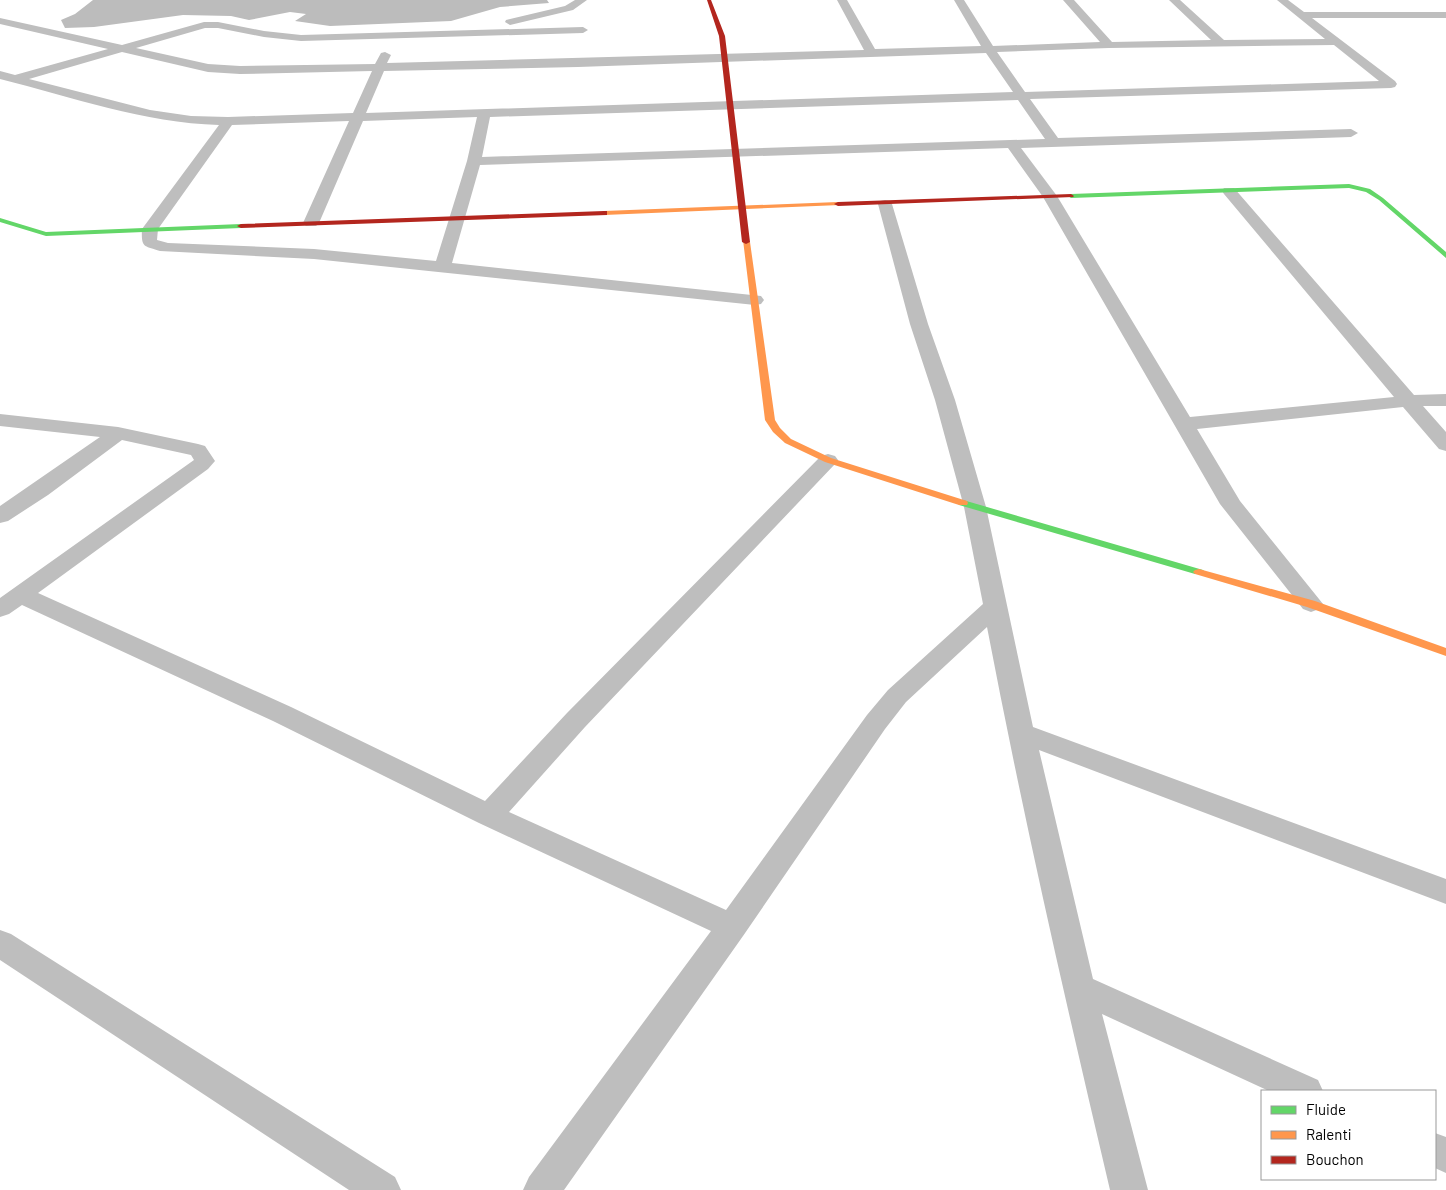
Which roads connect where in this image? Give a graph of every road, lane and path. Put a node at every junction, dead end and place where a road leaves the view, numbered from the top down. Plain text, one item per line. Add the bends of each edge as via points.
1 (709, 0) edge
2 (842, 0) edge
3 (959, 0) edge
4 (1068, 0) edge
5 (1174, 0) edge
6 (1282, 0) edge
7 (1302, 15) junction
8 (1446, 15) edge
9 (584, 16) edge
10 (0, 21) edge
11 (457, 34) junction
12 (395, 35) junction
13 (1334, 42) junction
14 (1221, 43) junction
15 (1109, 45) junction
16 (122, 49) junction
17 (989, 49) junction
18 (872, 54) junction
19 (723, 57) junction
20 (379, 68) junction
21 (0, 75) edge
22 (16, 79) junction
23 (0, 84) edge
24 (1022, 96) junction
25 (731, 105) junction
26 (484, 113) junction
27 (358, 117) junction
28 (228, 121) junction
29 (1351, 134) dead end
30 (1054, 141) junction
31 (1011, 143) junction
32 (736, 154) junction
33 (474, 161) junction
34 (1229, 191) junction
35 (1050, 196) junction
36 (885, 204) junction
37 (742, 209) junction
38 (457, 218) junction
39 (311, 223) junction
40 (3, 224) edge
41 (150, 229) junction
42 (1446, 256) edge
43 (443, 266) junction
44 (755, 300) junction
45 (1446, 400) edge
46 (1409, 401) junction
47 (5, 423) edge
48 (1183, 424) junction
49 (118, 433) junction
50 (1446, 445) edge
51 (828, 460) junction
52 (975, 508) junction
53 (0, 516) edge
54 (11, 602) edge
55 (1311, 604) junction
56 (994, 606) junction
57 (1446, 652) edge
58 (1021, 733) junction
59 (489, 815) junction
60 (1446, 892) edge
61 (732, 927) junction
62 (0, 943) edge
63 (1079, 988) junction
64 (1304, 1090) edge
65 (382, 1190) edge
66 (542, 1190) edge
67 (1129, 1190) edge

1 - 19 street via 722,36
2 - 18 street
3 - 17 street
4 - 15 street
5 - 14 street
6 - 7 street
7 - 8 street
7 - 13 street
9 - 11 street
9 - 11 street via 569,8
10 - 16 street
11 - 12 street
12 - 16 street via 286,37 212,25 198,26
12 - 20 street
13 - 14 street
13 - 24 street via 1391,84
14 - 15 street
15 - 17 street
16 - 20 street via 227,70
16 - 22 street
17 - 18 street
17 - 24 street
18 - 19 street
19 - 20 street via 579,59
19 - 25 street
20 - 27 street
21 - 22 street
22 - 23 street
22 - 28 street via 159,116
24 - 25 street
24 - 30 street
25 - 26 street
25 - 32 street
26 - 27 street
26 - 33 street
27 - 28 street
27 - 39 street
28 - 41 street
29 - 30 street
30 - 31 street
31 - 32 street
31 - 35 street
32 - 33 street
32 - 37 street
33 - 38 street
34 - 35 street
34 - 42 street via 1330,186 1368,190
34 - 46 street
35 - 36 street
35 - 48 street
36 - 37 street
36 - 52 street
37 - 38 street
37 - 44 street
38 - 39 street
38 - 43 street
39 - 41 street
40 - 41 street via 46,234
41 - 43 street via 148,242 166,248 314,254
43 - 44 street
44 - 51 street via 770,420 788,441
45 - 46 street
46 - 48 street
46 - 50 street
47 - 49 street
48 - 55 street via 1231,504
49 - 53 street
49 - 54 street via 198,450 205,460
51 - 52 street
51 - 59 street via 576,720
52 - 55 street
52 - 56 street
54 - 59 street via 282,714
55 - 57 street
56 - 58 street
56 - 61 street via 876,722
58 - 60 street
58 - 63 street
59 - 61 street
61 - 66 street
62 - 65 street
63 - 64 street
63 - 67 street

